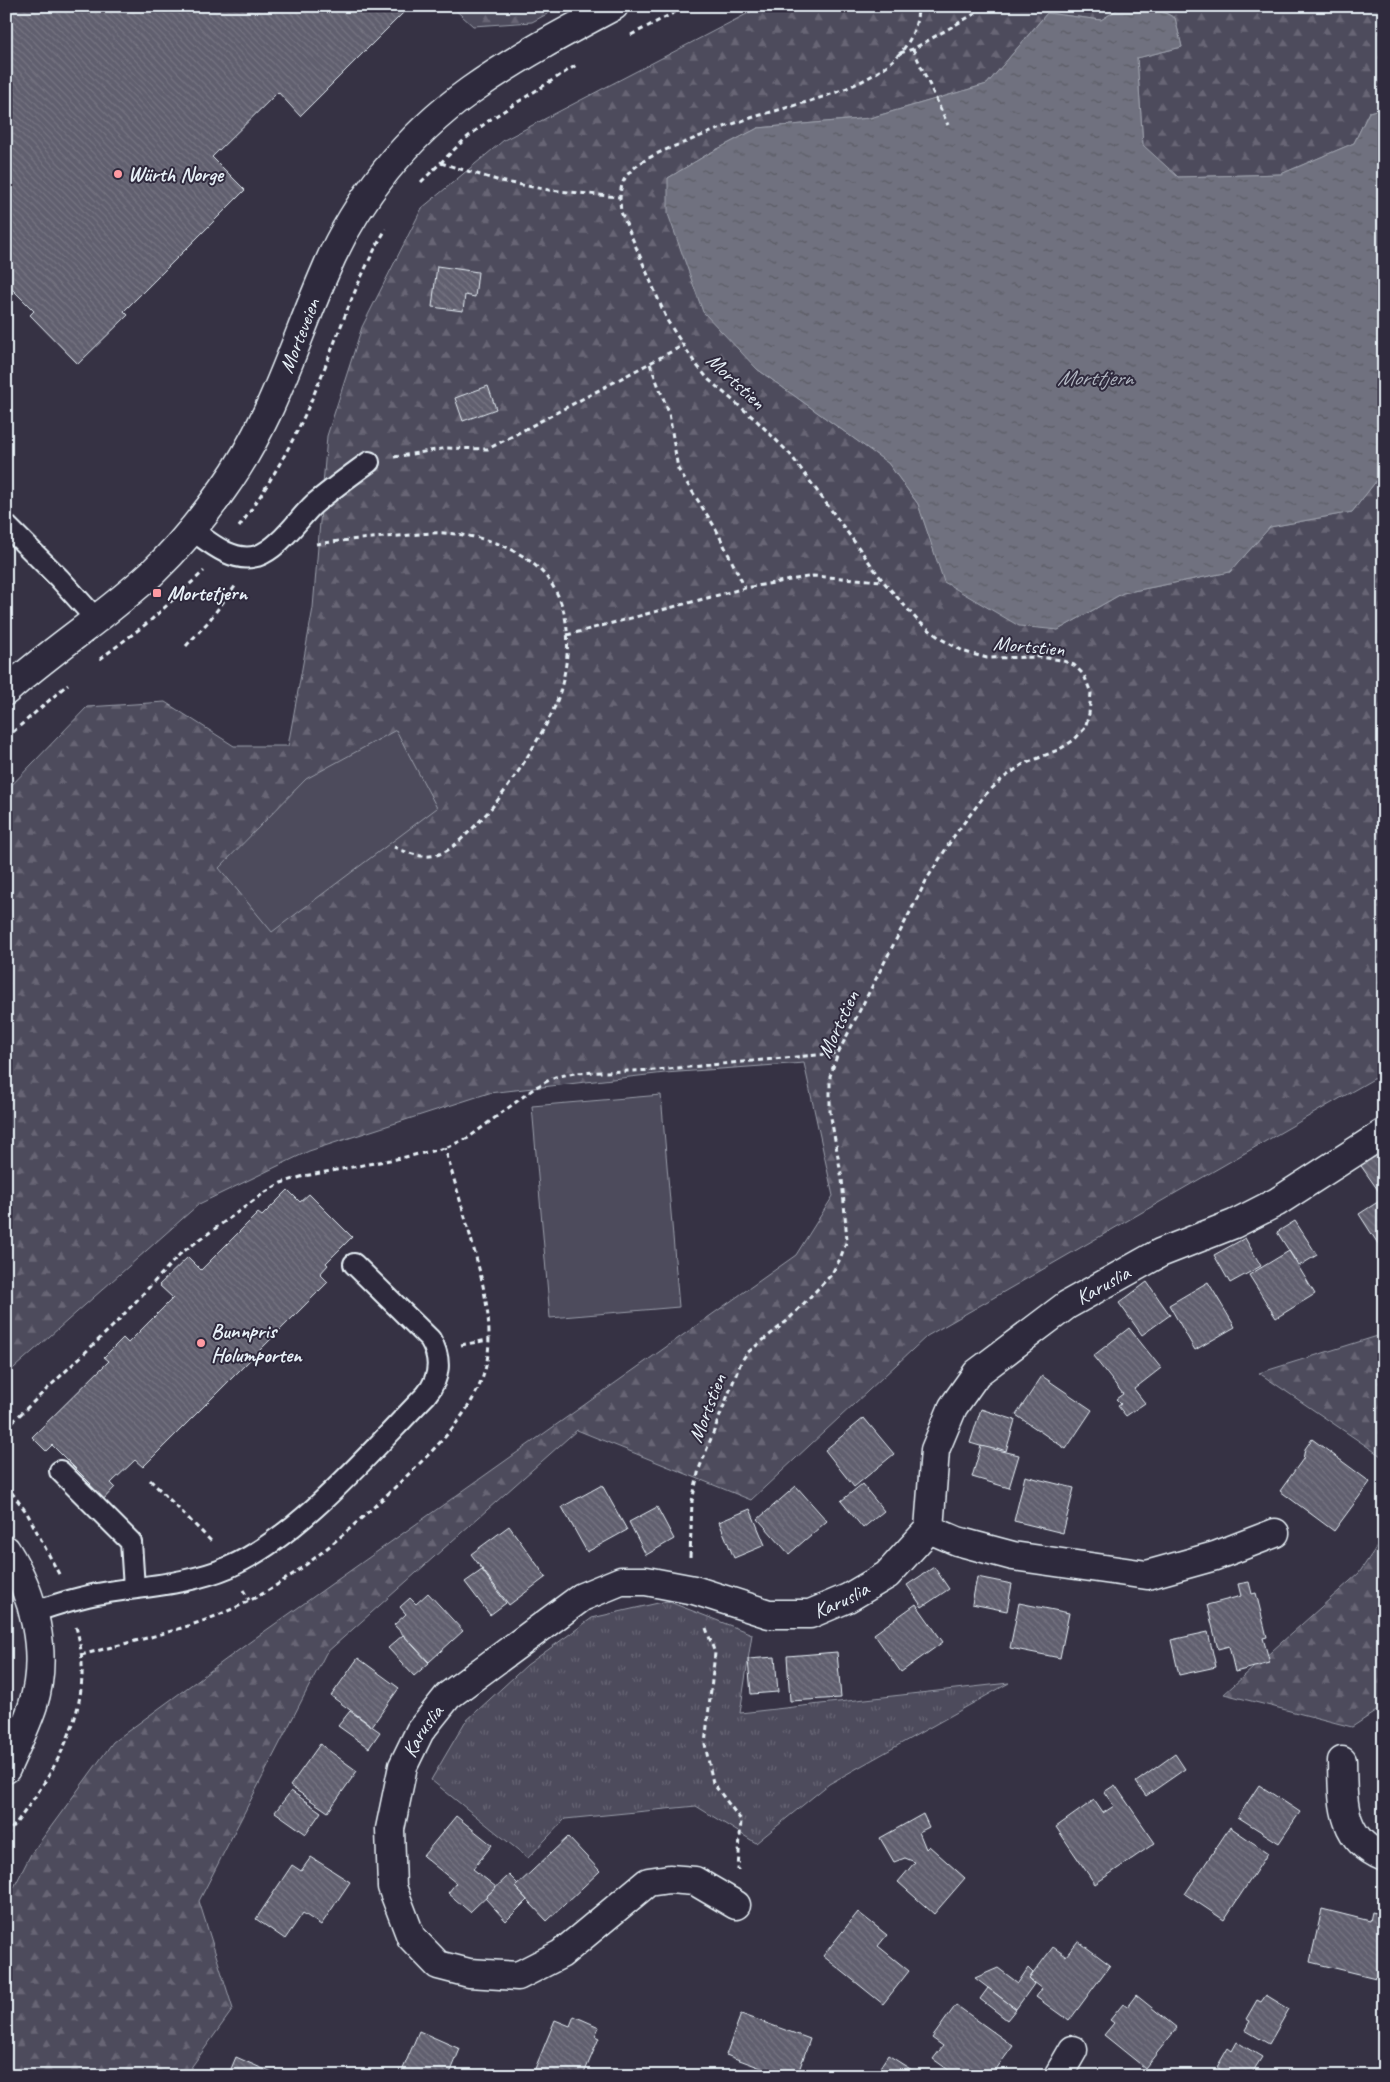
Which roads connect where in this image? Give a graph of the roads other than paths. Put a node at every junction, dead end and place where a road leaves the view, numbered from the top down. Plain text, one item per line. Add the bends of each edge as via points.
1 (614, 6) edge
2 (369, 462) road end
3 (6, 525) edge
4 (192, 530) junction
5 (96, 619) junction
6 (6, 691) edge
7 (1384, 1132) edge
8 (354, 1264) dead end
9 (60, 1471) dead end
10 (929, 1529) junction
11 (1275, 1533) dead end
12 (6, 1550) edge
13 (134, 1588) junction
14 (34, 1612) junction
15 (8, 1760) edge
16 (1342, 1761) dead end
17 (1384, 1857) edge
18 (736, 1905) road end
19 (1073, 2050) dead end
20 (1058, 2076) edge

1 - 4 street, Morteveien via 536,48 470,90 442,112 376,183 332,257 264,422 248,452
2 - 4 lane via 313,505 262,553 242,556 221,551
3 - 5 lane
4 - 5 street, Morteveien via 152,572
5 - 6 street, Morteveien
7 - 10 street, Karuslia via 1277,1202 1234,1224 1160,1253 1067,1305 977,1373 954,1407 935,1450
8 - 13 lane via 430,1339 437,1351 438,1369 426,1396 336,1486 290,1528 255,1553 229,1567 172,1584
9 - 13 lane via 131,1542
10 - 11 street via 957,1541 1013,1556 1147,1575 1214,1556
10 - 18 street, Karuslia via 887,1575 848,1598 810,1614 769,1614 694,1590 646,1581 621,1581 582,1597 448,1696 420,1731 403,1766 390,1829 392,1887 411,1937 438,1964 469,1973 518,1976 561,1954 648,1882 669,1879 695,1881
12 - 14 street
13 - 14 lane via 68,1600
14 - 15 street via 39,1672 33,1704
16 - 17 street via 1343,1806 1349,1825 1362,1844
19 - 20 street

